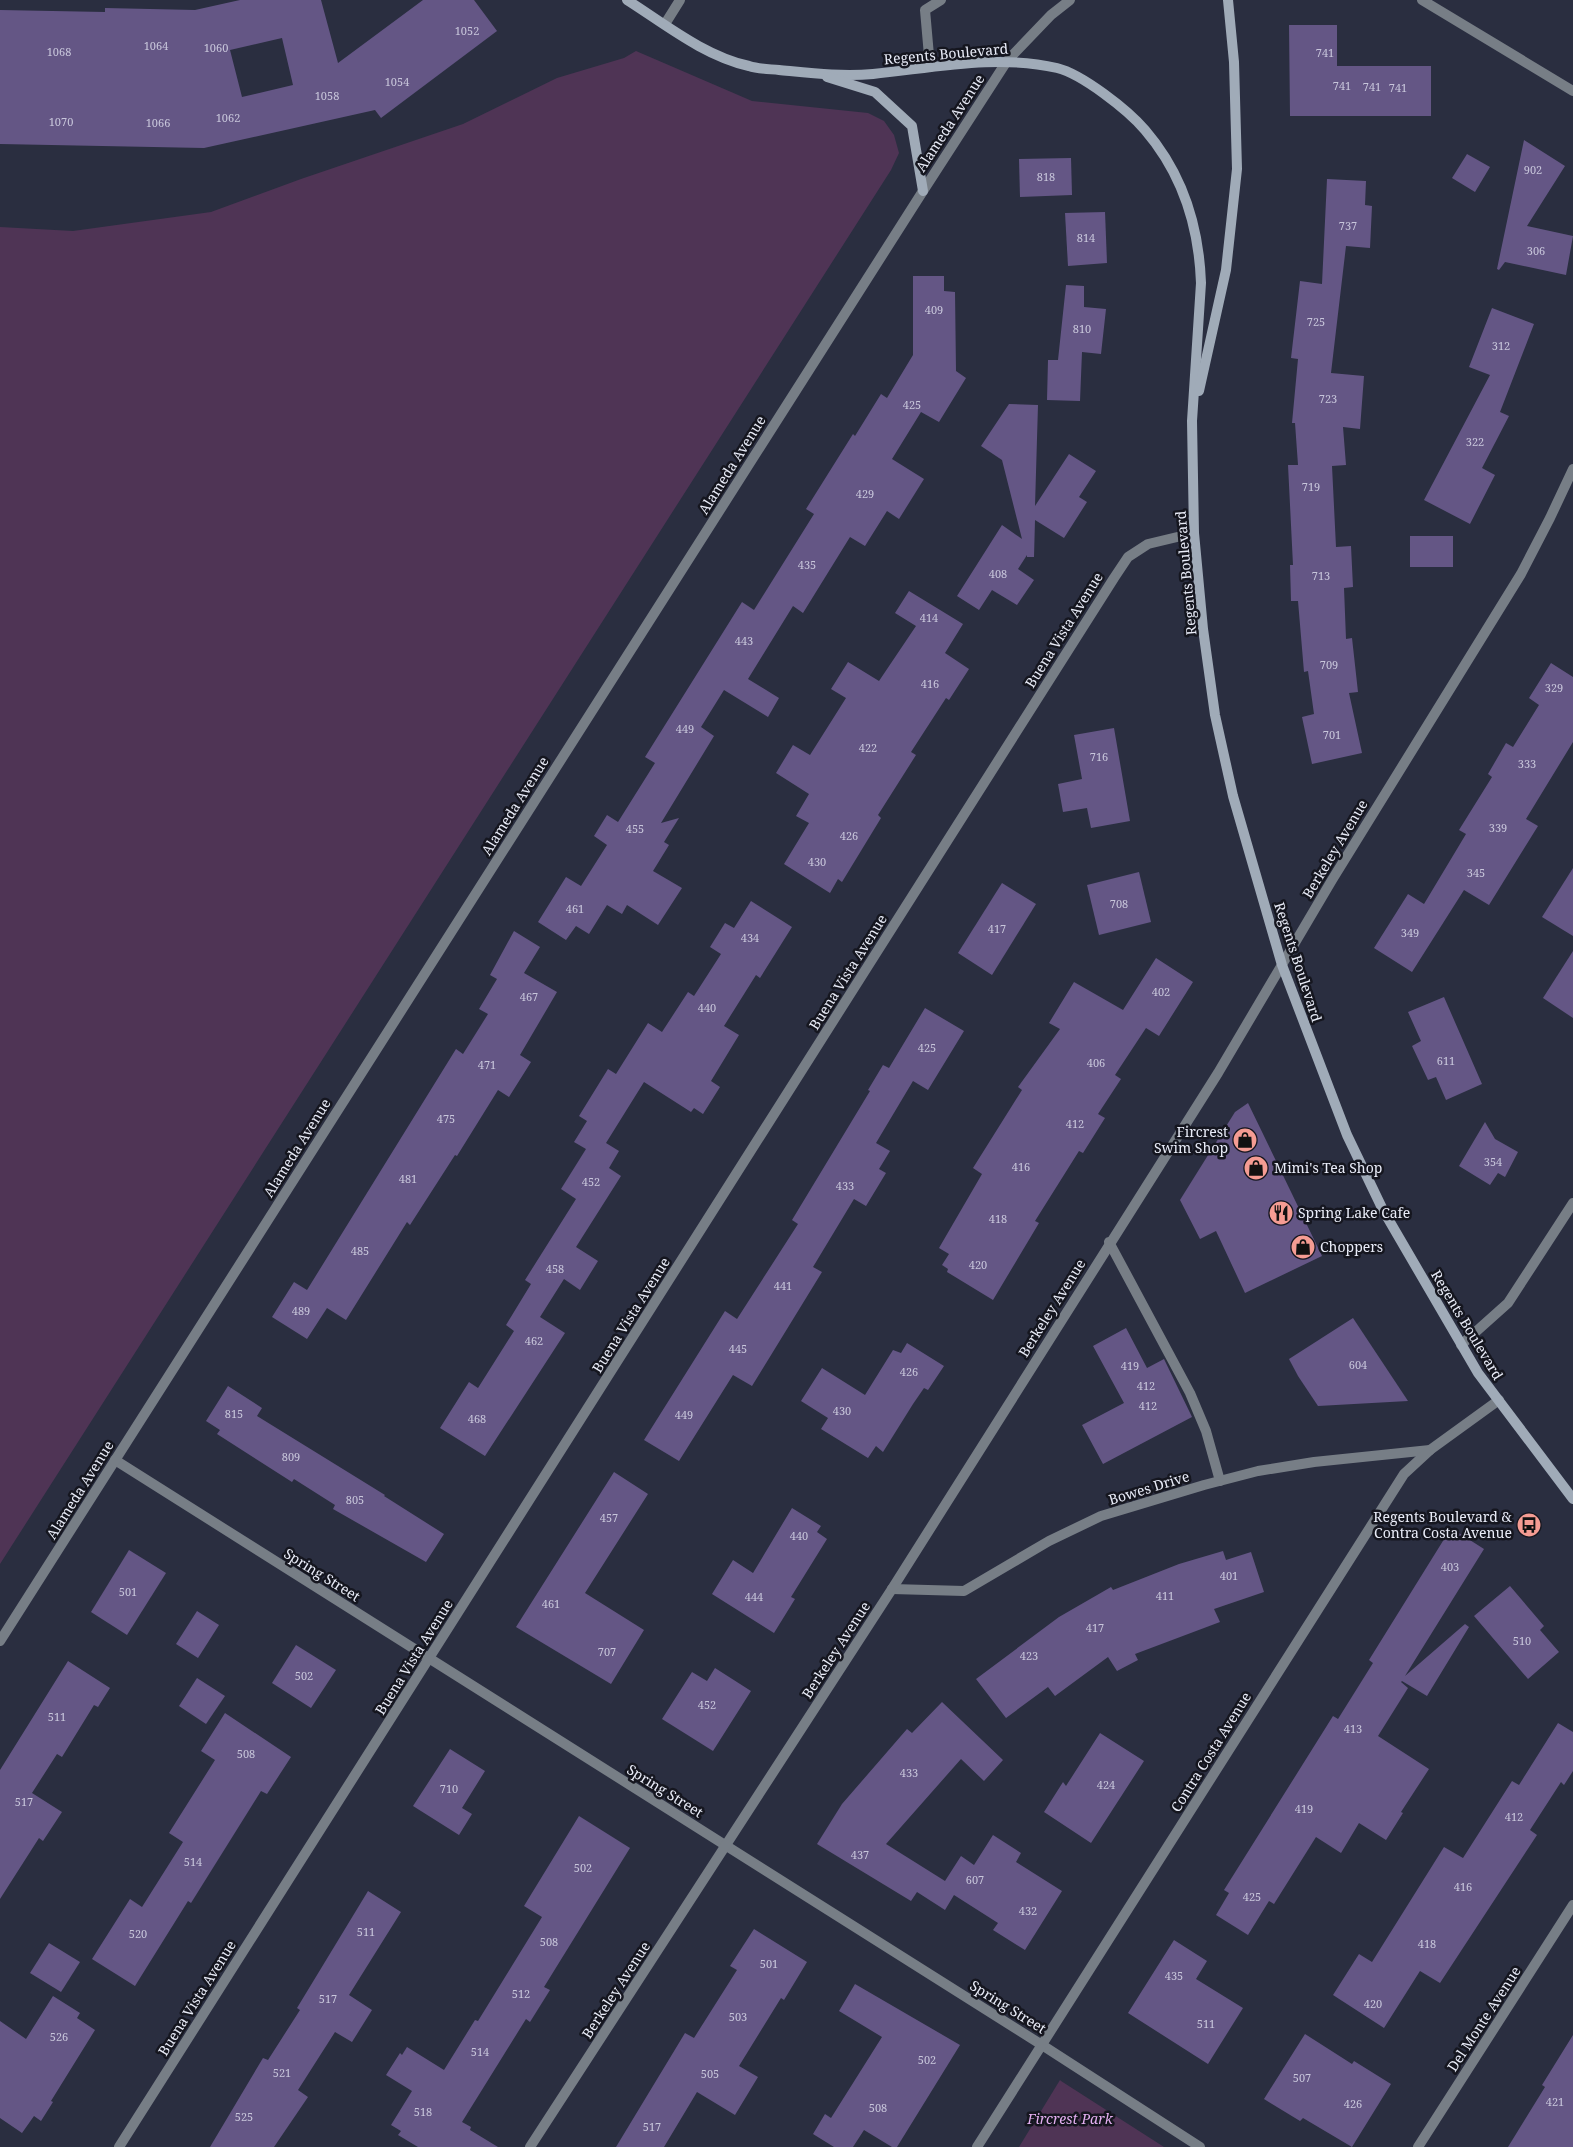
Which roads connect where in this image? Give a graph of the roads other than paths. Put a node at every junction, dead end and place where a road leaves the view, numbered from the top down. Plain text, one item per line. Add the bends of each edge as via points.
1 (626, 0) edge
2 (680, 0) edge
3 (941, 0) edge
4 (1069, 0) edge
5 (1228, 0) edge
6 (1422, 0) edge
7 (665, 24) junction
8 (1007, 61) junction
9 (930, 67) junction
10 (816, 74) junction
11 (1573, 91) edge
12 (923, 191) junction
13 (1192, 421) junction
14 (1573, 469) edge
15 (1194, 533) junction
16 (1282, 965) junction
17 (1573, 1203) edge
18 (1109, 1242) junction
19 (1461, 1344) junction
20 (1498, 1400) junction
21 (1430, 1450) junction
22 (115, 1460) junction
23 (1220, 1481) junction
24 (1573, 1498) edge
25 (892, 1589) junction
26 (0, 1642) edge
27 (429, 1659) junction
28 (726, 1846) junction
29 (1573, 1905) edge
30 (1042, 2045) junction
31 (119, 2147) edge
32 (530, 2147) edge
33 (977, 2147) edge
34 (1200, 2147) edge
35 (1418, 2147) edge

1 - 7 main road, Regents Boulevard
2 - 7 street
3 - 9 street via 925,10
4 - 8 street, Alameda Avenue via 1051,14
5 - 13 main road via 1234,62 1237,169 1226,270
6 - 11 street
7 - 10 main road, Regents Boulevard via 706,50 748,66
8 - 9 main road, Regents Boulevard
8 - 12 street, Alameda Avenue
8 - 13 main road, Regents Boulevard via 1057,68 1074,75 1138,122 1171,166 1183,192 1200,262
9 - 10 main road, Regents Boulevard via 870,74
10 - 12 main road via 875,92 912,126
12 - 22 street, Alameda Avenue
13 - 15 main road, Regents Boulevard
14 - 16 street, Berkeley Avenue via 1521,574
15 - 16 main road, Regents Boulevard via 1215,715 1233,796
15 - 27 street, Buena Vista Avenue via 1148,544 1128,557
16 - 18 street, Berkeley Avenue
16 - 19 main road, Regents Boulevard via 1347,1135 1383,1210
17 - 19 street via 1508,1303
18 - 23 street via 1190,1393 1206,1431
18 - 25 street, Berkeley Avenue
19 - 20 main road, Regents Boulevard
20 - 21 street, Contra Costa Avenue
20 - 24 main road, Regents Boulevard
21 - 23 street, Bowes Drive via 1314,1462
21 - 30 street, Contra Costa Avenue via 1404,1474
22 - 26 street, Alameda Avenue
22 - 27 street, Spring Street
23 - 25 street, Bowes Drive via 1101,1516 1049,1541 964,1591
25 - 28 street, Berkeley Avenue
27 - 28 street, Spring Street
27 - 31 street, Buena Vista Avenue
28 - 30 street, Spring Street
28 - 32 street, Berkeley Avenue
29 - 35 street, Del Monte Avenue
30 - 33 street, Contra Costa Avenue
30 - 34 street, Spring Street

